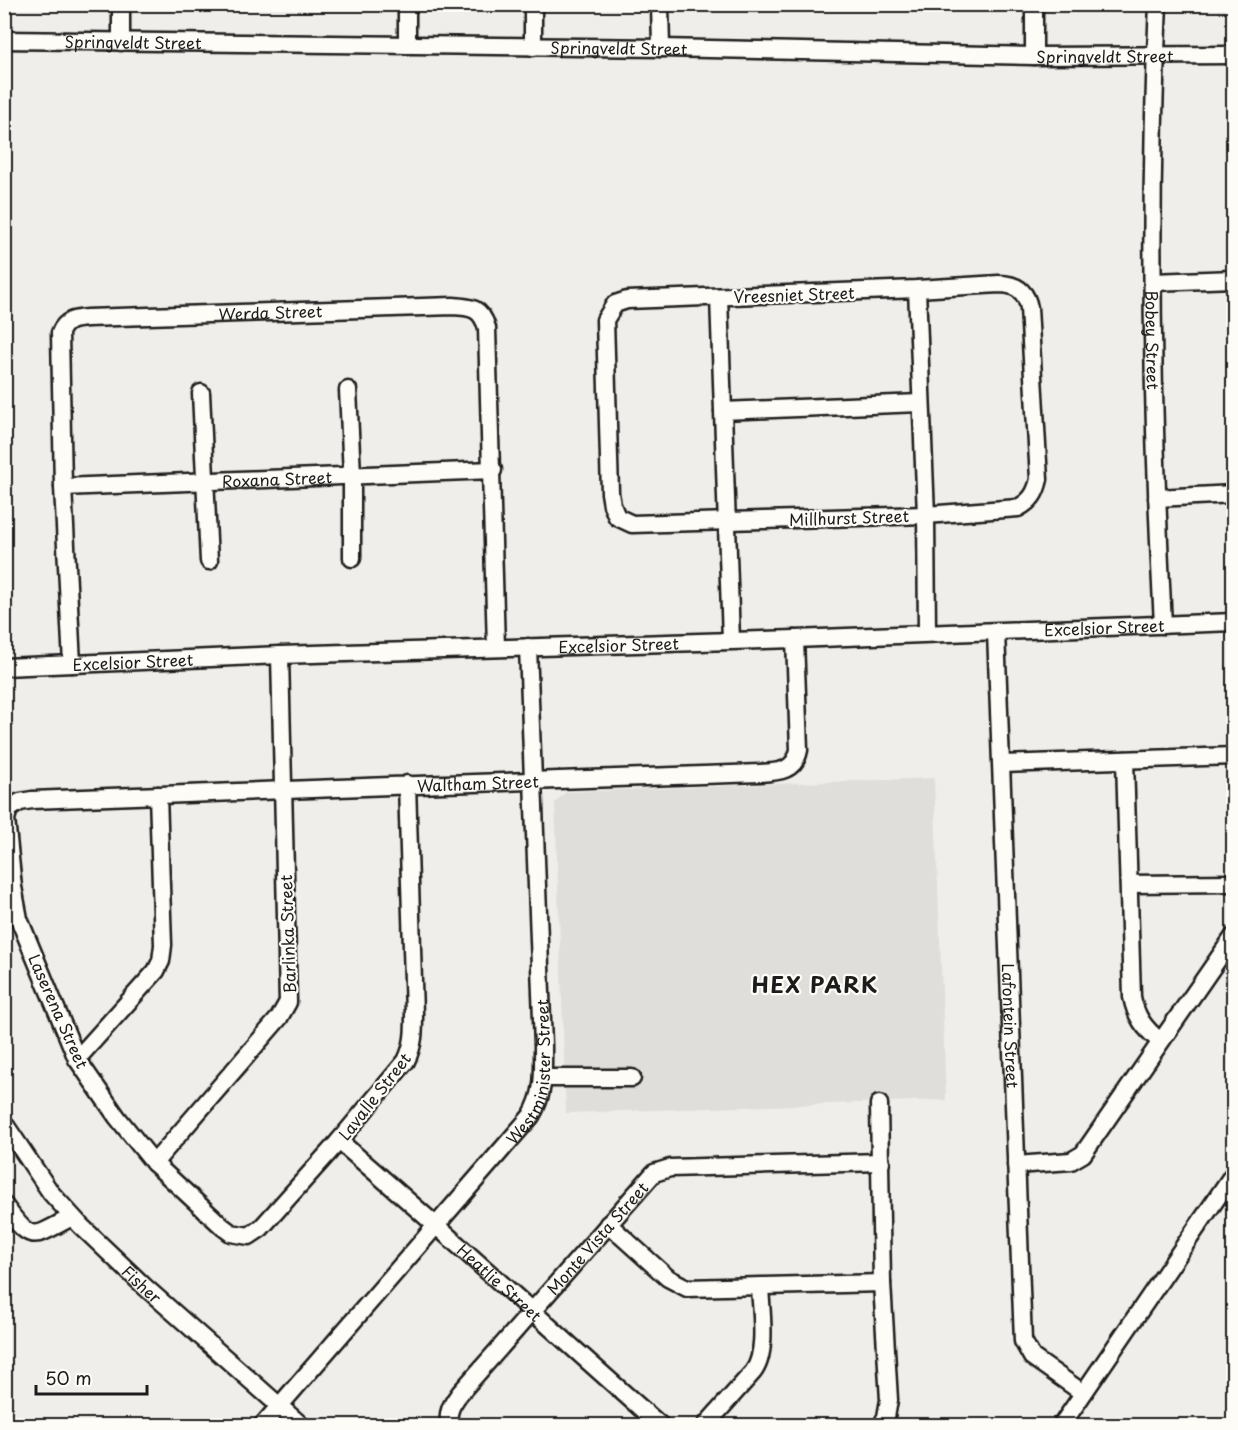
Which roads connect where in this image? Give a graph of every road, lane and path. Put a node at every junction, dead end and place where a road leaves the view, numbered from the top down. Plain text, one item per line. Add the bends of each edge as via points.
1 (121, 4) edge
2 (407, 4) edge
3 (534, 4) edge
4 (660, 4) edge
5 (1034, 4) edge
6 (1158, 4) edge
7 (4, 40) edge
8 (121, 42) junction
9 (407, 45) junction
10 (533, 47) junction
11 (661, 48) junction
12 (1156, 55) junction
13 (1233, 55) edge
14 (1034, 56) junction
15 (1233, 279) edge
16 (1154, 282) junction
17 (918, 289) junction
18 (719, 297) junction
19 (348, 390) dead end
20 (201, 393) dead end
21 (920, 403) junction
22 (723, 411) junction
23 (493, 470) junction
24 (352, 475) junction
25 (1039, 479) joint
26 (206, 481) junction
27 (63, 487) junction
28 (1233, 494) edge
29 (1157, 498) junction
30 (926, 515) junction
31 (726, 520) junction
32 (642, 524) joint
33 (352, 558) dead end
34 (209, 561) dead end
35 (1233, 622) edge
36 (1163, 625) junction
37 (996, 632) junction
38 (927, 633) junction
39 (795, 639) junction
40 (731, 640) junction
41 (528, 647) junction
42 (496, 648) junction
43 (280, 655) junction
44 (72, 664) junction
45 (4, 667) edge
46 (1233, 756) edge
47 (1125, 760) junction
48 (1002, 764) junction
49 (533, 781) junction
50 (407, 784) junction
51 (282, 789) junction
52 (158, 795) junction
53 (32, 800) joint
54 (1233, 883) edge
55 (1129, 884) junction
56 (1233, 936) edge
57 (1160, 1041) junction
58 (77, 1059) junction
59 (543, 1078) junction
60 (632, 1078) dead end
61 (879, 1104) dead end
62 (4, 1123) edge
63 (339, 1141) junction
64 (881, 1162) junction
65 (154, 1163) junction
66 (1016, 1165) junction
67 (1233, 1173) edge
68 (4, 1205) edge
69 (72, 1217) junction
70 (436, 1224) junction
71 (608, 1224) junction
72 (223, 1227) joint
73 (882, 1283) junction
74 (760, 1287) junction
75 (531, 1311) junction
76 (1083, 1393) junction
77 (280, 1407) junction
78 (262, 1425) edge
79 (302, 1425) edge
80 (450, 1425) edge
81 (661, 1425) edge
82 (705, 1425) edge
83 (880, 1425) edge
84 (1061, 1425) edge

1 - 8 street
2 - 9 street
3 - 10 street
4 - 11 street
5 - 14 street
6 - 12 street, Bobey Street
7 - 8 street, Springveldt Street
8 - 9 street, Springveldt Street
9 - 10 street, Springveldt Street
10 - 11 street, Springveldt Street
11 - 14 street, Springveldt Street
12 - 13 street, Springveldt Street
12 - 14 street, Springveldt Street
12 - 16 street, Bobey Street
15 - 16 street
16 - 29 street, Bobey Street
17 - 18 street, Vreesniet Street
17 - 21 street
17 - 25 street, Vreesniet Street via 999,284 1017,287 1025,295
18 - 22 street
18 - 32 street, Vreesniet Street via 621,302 607,314 612,505 621,520
19 - 24 street
20 - 26 street
21 - 22 street
21 - 30 street
22 - 31 street
23 - 24 street, Roxana Street
23 - 27 street, Werda Street via 487,328 478,311 453,306 87,318 66,322 60,333
23 - 42 street
24 - 26 street, Roxana Street
24 - 33 street
25 - 30 street, Millhurst Street via 1034,495 1018,508
26 - 27 street, Roxana Street
26 - 34 street
27 - 44 street
28 - 29 street
29 - 36 street, Bobey Street
30 - 31 street, Millhurst Street
30 - 38 street
31 - 32 street, Millhurst Street
31 - 40 street
35 - 36 street, Excelsior Street
36 - 37 street, Excelsior Street
37 - 38 street, Excelsior Street
37 - 48 street, Lafontein Street
38 - 39 street, Excelsior Street
39 - 40 street, Excelsior Street
39 - 49 street, Waltham Street via 799,750 795,763 786,770
40 - 41 street, Excelsior Street
41 - 42 street, Excelsior Street
41 - 49 street, Westminister Street
42 - 43 street, Excelsior Street
43 - 44 street, Excelsior Street
43 - 51 street, Barlinka Street
44 - 45 street, Excelsior Street
46 - 47 street
47 - 48 street
47 - 55 street
48 - 66 street, Lafontein Street
49 - 50 street, Waltham Street
49 - 59 street, Westminister Street
50 - 51 street, Waltham Street
50 - 63 street, Lavalle Street via 413,1044 406,1061
51 - 52 street, Waltham Street
51 - 65 street, Barlinka Street via 289,991 286,1009
52 - 53 street, Waltham Street
52 - 58 street via 161,961
53 - 58 street, Laserena Street via 13,804 7,815 14,896 24,933
54 - 55 street
55 - 57 street via 1134,1009 1142,1025
56 - 57 street
57 - 66 street via 1079,1158
58 - 65 street, Laserena Street
59 - 60 street
59 - 70 street, Westminister Street via 540,1098 531,1116
61 - 64 street
62 - 69 street, Fisher
63 - 70 street, Heatlie Street
63 - 72 street, Lavalle Street via 255,1233 240,1235
64 - 71 street, Monte Vista Street via 665,1168 648,1178
64 - 73 street
65 - 72 street, Laserena Street
66 - 76 street, Lafontein Street via 1023,1341 1032,1357
67 - 76 street
68 - 69 street via 30,1234 42,1233
69 - 77 street, Fisher
70 - 75 street, Heatlie Street
70 - 77 street, Westminister Street
71 - 74 street via 680,1286
71 - 75 street, Monte Vista Street
73 - 74 street
73 - 83 street via 889,1400
74 - 82 street via 760,1362
75 - 80 street, Monte Vista Street via 460,1393 450,1409
75 - 81 street, Heatlie Street
76 - 84 street
77 - 78 street, Westminister Street
77 - 79 street, Fisher

